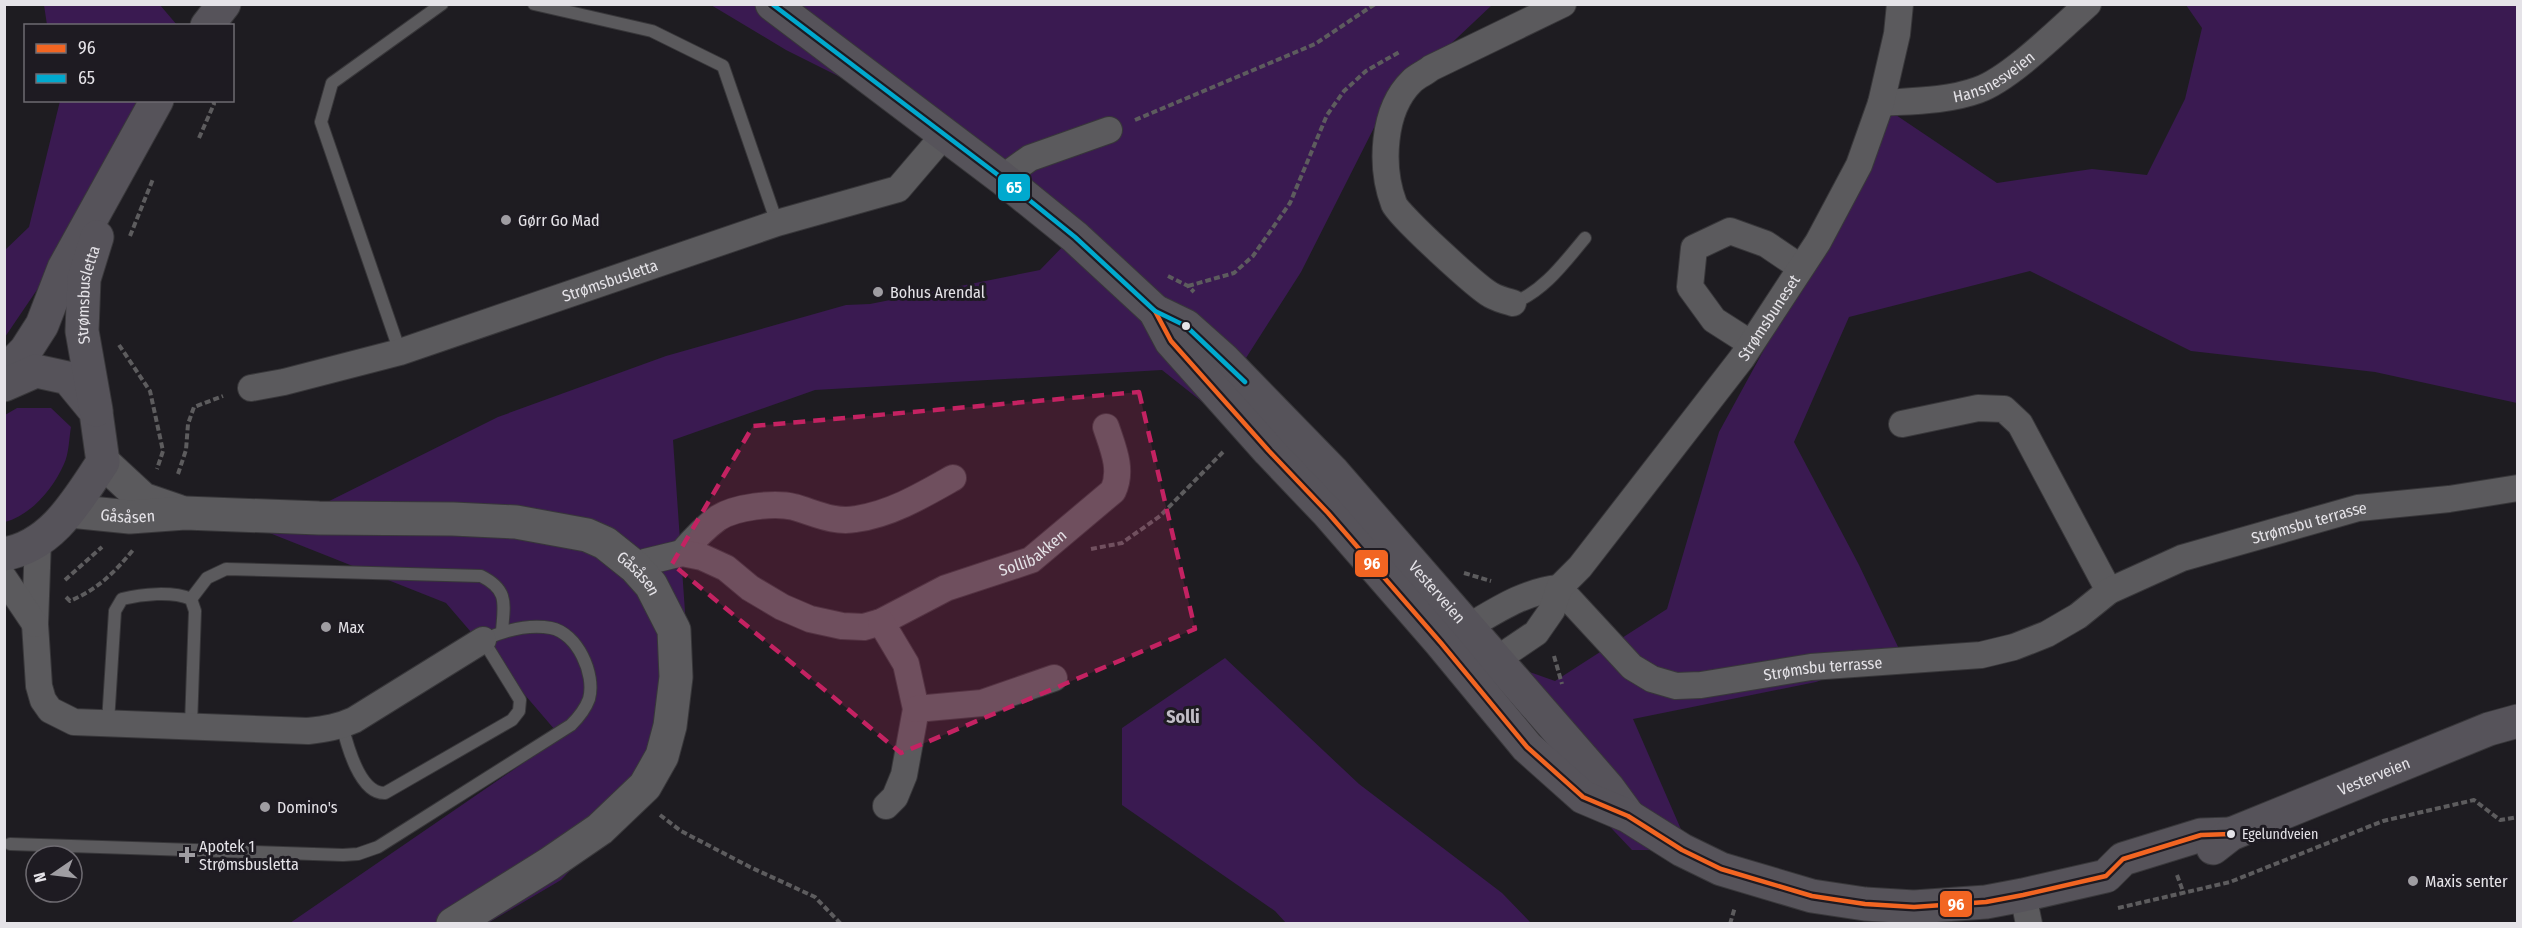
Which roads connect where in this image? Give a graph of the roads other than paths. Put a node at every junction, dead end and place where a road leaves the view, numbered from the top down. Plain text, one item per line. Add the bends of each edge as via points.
1 (224, 4) edge
2 (442, 4) edge
3 (534, 4) edge
4 (772, 4) edge
5 (1563, 4) edge
6 (1900, 4) edge
7 (2088, 4) edge
8 (209, 24) edge
9 (156, 102) edge
10 (1881, 103) junction
11 (1109, 130) road end
12 (945, 134) junction
13 (114, 178) junction
14 (1002, 178) junction
15 (777, 223) junction
16 (1585, 238) dead end
17 (1800, 267) junction
18 (1513, 303) joint
19 (1750, 343) junction
20 (400, 352) junction
21 (4, 373) edge
22 (4, 385) edge
23 (251, 388) road end
24 (96, 412) junction
25 (1902, 424) dead end
26 (1106, 427) dead end
27 (103, 462) junction
28 (953, 478) dead end
29 (2517, 488) edge
30 (70, 511) junction
31 (185, 513) junction
32 (38, 540) junction
33 (682, 553) junction
34 (4, 554) edge
35 (635, 567) junction
36 (4, 578) edge
37 (1559, 588) junction
38 (2109, 591) junction
39 (191, 600) junction
40 (881, 622) junction
41 (35, 624) junction
42 (1455, 635) junction
43 (493, 636) junction
44 (1497, 660) junction
45 (1469, 677) junction
46 (1053, 678) dead end
47 (916, 709) junction
48 (2517, 721) edge
49 (108, 722) junction
50 (191, 725) junction
51 (342, 725) junction
52 (886, 806) dead end
53 (1628, 816) junction
54 (10, 844) dead end
55 (2026, 909) edge
56 (453, 924) edge

1 - 8 main road
2 - 20 lane via 332,83 321,122
3 - 15 lane via 652,31 723,66
4 - 12 main road, Vesterveien
5 - 18 street via 1411,82 1396,106 1386,135 1385,162 1395,205 1414,228 1490,295
6 - 10 street, Strømsbuneset
7 - 10 street, Hansnesveien via 2006,74 1980,90 1954,97
9 - 13 main road, Strømsbusletta
10 - 17 street, Strømsbuneset via 1859,165 1818,242
11 - 14 street via 1030,158
12 - 14 main road, Vesterveien
12 - 15 street, Strømsbusletta via 898,189
13 - 21 main road, Strømsbusletta via 64,268 42,325
13 - 24 main road, Strømsbusletta via 84,279 82,331
14 - 42 main road, Vesterveien via 1075,237 1155,311 1186,326 1223,359 1333,472
15 - 20 street, Strømsbusletta
16 - 18 lane via 1540,288
17 - 19 street, Strømsbuneset
17 - 19 street via 1766,244 1730,231 1694,248 1690,287 1714,320
19 - 37 street, Strømsbuneset via 1580,567
20 - 23 street, Strømsbusletta
22 - 24 main road via 36,371 68,378
24 - 27 main road, Strømsbusletta
25 - 38 street via 1978,408 2004,409 2020,424
26 - 40 street, Sollibakken via 1116,457 1118,480 1113,491 1031,560 946,588
27 - 30 main road
27 - 31 street, Gåsåsen via 142,499
28 - 33 street via 918,498 855,519 835,520 777,505 748,508 720,517
29 - 38 street, Strømsbu terrasse via 2358,508 2182,558
30 - 31 street, Gåsåsen via 130,517
30 - 32 main road
31 - 35 street, Gåsåsen via 516,522 587,535 605,543
32 - 34 main road
32 - 41 street
33 - 35 street, Sollibakken
33 - 40 street, Sollibakken via 726,568 750,588 810,619 853,627
35 - 56 street, Gåsåsen via 651,585 674,630 676,677 662,756 645,786 600,829
36 - 41 street
37 - 38 street, Strømsbu terrasse via 1632,667 1652,679 1676,686 1811,667 1981,655 2047,634
37 - 42 street via 1539,590 1511,602
37 - 44 street, Strømsbuneset via 1552,610 1536,633
39 - 43 lane via 207,578 226,569 481,576 500,589 504,603
39 - 49 lane via 183,596 137,595 122,599 115,611
39 - 50 lane via 195,611
40 - 47 street via 906,664
41 - 49 street via 39,686 50,710 74,722
42 - 44 main road, Vesterveien
42 - 45 main road, Vesterveien
43 - 51 street
43 - 51 lane via 519,700 519,711 513,720 385,794 369,788 350,756
43 - 54 lane via 551,628 570,638 590,679 590,696 583,712 571,725 378,847 343,855
44 - 45 street, Strømsbuneset
44 - 53 main road, Vesterveien
45 - 53 main road, Vesterveien via 1527,747 1569,786 1583,797
46 - 47 street via 982,703
47 - 52 street via 904,775 895,797
48 - 55 main road, Vesterveien via 2231,834 2201,835 2123,860 2106,876
49 - 50 street
50 - 51 street via 308,731
53 - 55 main road, Vesterveien via 1721,869 1812,896 1914,907 1986,902

